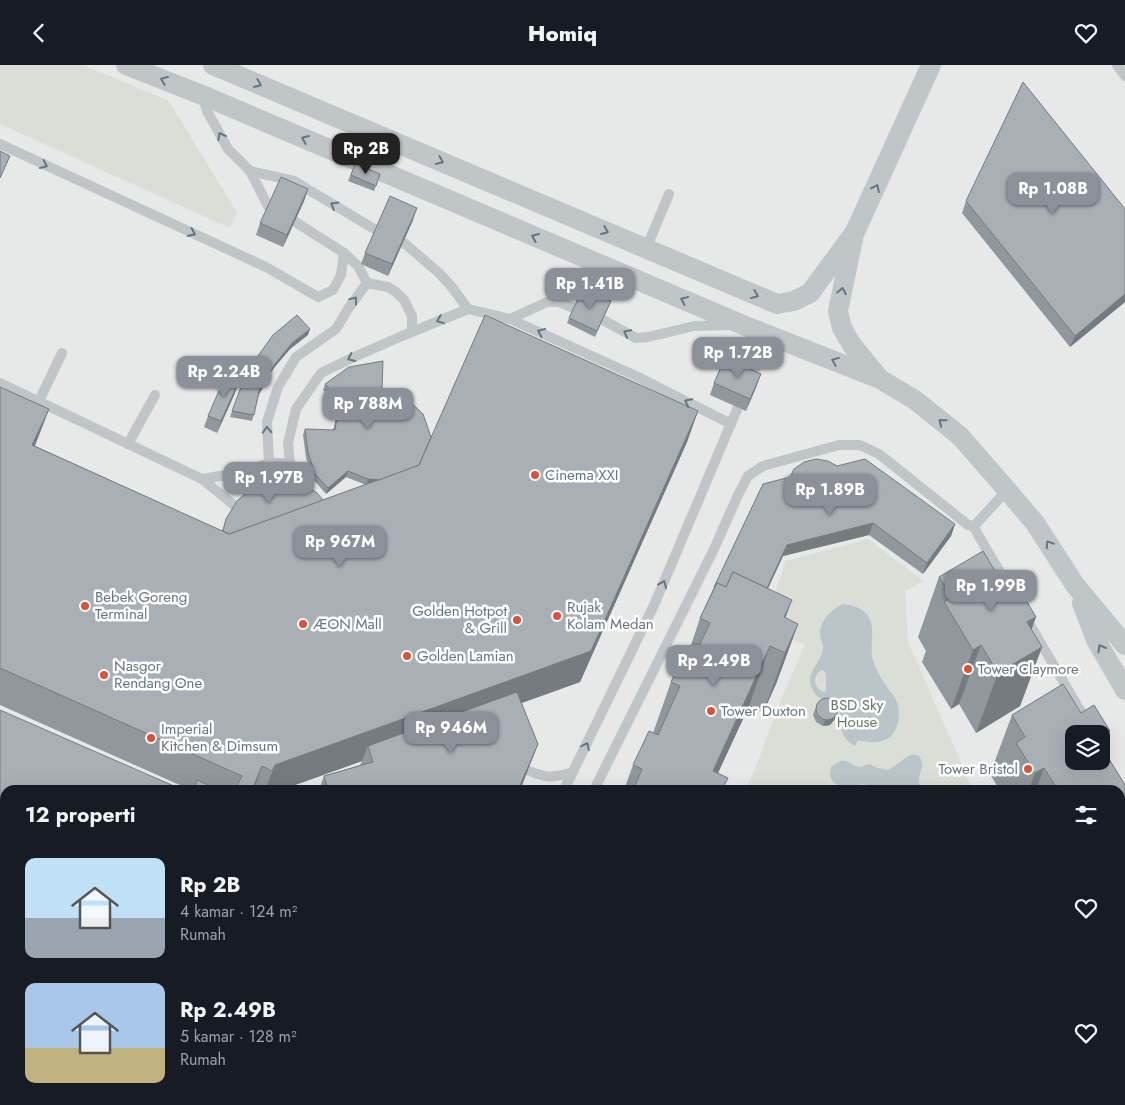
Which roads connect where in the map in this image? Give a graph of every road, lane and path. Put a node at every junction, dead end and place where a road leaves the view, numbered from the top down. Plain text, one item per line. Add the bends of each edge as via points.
1 (126, 65) edge
2 (213, 65) edge
3 (931, 65) edge
4 (1117, 65) edge
5 (1125, 75) edge
6 (202, 95) junction
7 (358, 127) junction
8 (0, 144) edge
9 (345, 156) junction
10 (250, 171) junction
11 (669, 194) dead end
12 (268, 206) edge
13 (294, 221) edge
14 (376, 231) edge
15 (855, 232) junction
16 (403, 242) edge
17 (646, 249) junction
18 (344, 253) junction
19 (367, 283) junction
20 (777, 305) junction
21 (574, 308) edge
22 (468, 309) junction
23 (510, 319) junction
24 (603, 321) edge
25 (743, 325) junction
26 (412, 331) junction
27 (767, 335) junction
28 (62, 353) dead end
29 (880, 379) junction
30 (749, 382) edge
31 (0, 383) edge
32 (155, 395) dead end
33 (38, 401) junction
34 (738, 407) dead end
35 (731, 424) junction
36 (128, 444) junction
37 (269, 463) junction
38 (290, 463) junction
39 (202, 479) junction
40 (300, 488) edge
41 (1007, 490) junction
42 (234, 506) edge
43 (973, 526) junction
44 (1075, 585) junction
45 (1125, 645) edge
46 (1125, 690) edge
47 (1089, 725) edge
48 (524, 769) edge
49 (573, 772) junction
50 (566, 785) edge
51 (596, 785) edge

6 -> 1 street
2 -> 7 street
15 -> 3 street
4 - 5 lane
9 -> 6 street
10 -> 6 lane via 228,149
7 - 9 street
7 -> 17 street
8 -> 18 lane via 266,267 318,297 333,290 341,275
25 -> 9 street
10 - 12 lane
14 -> 10 lane via 294,181
11 - 17 lane
13 - 18 lane
15 - 20 street via 810,293
29 -> 15 street via 852,345 842,328 838,311
16 - 22 lane via 439,273
17 -> 20 street
18 - 19 lane via 358,266
19 - 26 lane via 396,291 412,316
37 -> 19 lane via 267,422 278,387 296,357 336,329
20 - 27 street
21 - 23 lane via 559,302 547,302
22 - 23 lane
22 -> 26 lane
35 -> 23 lane via 636,376
25 -> 24 lane via 694,325 636,338
25 - 27 street
26 -> 38 lane via 321,373 296,409 288,443
29 -> 27 street
27 - 30 lane
28 - 33 lane
41 -> 29 street via 960,436 915,400
31 - 33 lane
32 - 36 lane
33 - 36 lane
34 - 35 lane
49 -> 35 lane via 655,603
36 - 39 lane
37 - 38 lane
37 - 39 lane via 244,472
38 - 40 lane
39 - 42 lane
41 - 43 lane
44 -> 41 street via 1035,523
43 - 47 lane
43 - 51 lane via 879,454 860,445 839,445 763,466 748,476
44 - 45 street
46 -> 44 street via 1096,640
48 - 49 lane via 554,778
49 - 50 lane

